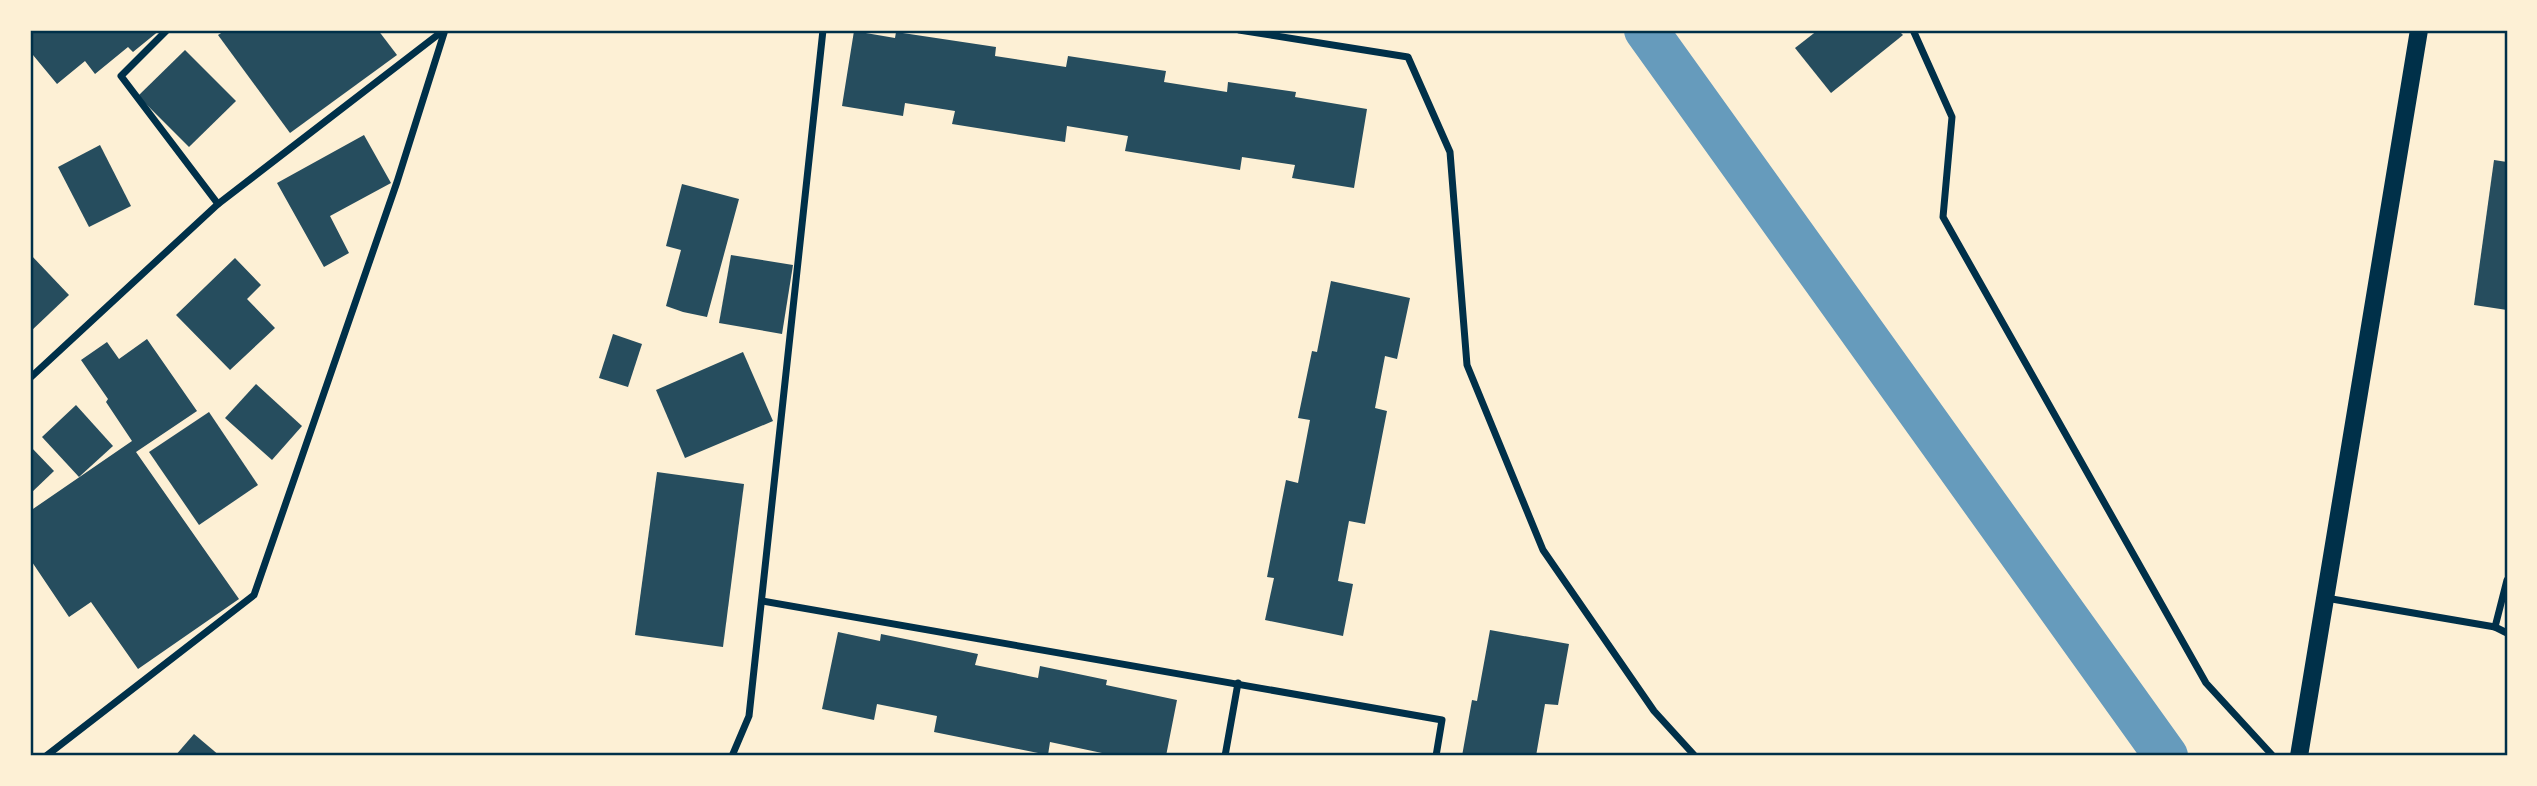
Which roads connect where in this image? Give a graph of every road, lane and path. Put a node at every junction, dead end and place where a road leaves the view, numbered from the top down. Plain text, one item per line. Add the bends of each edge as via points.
1 (167, 30) edge
2 (445, 30) edge
3 (823, 30) edge
4 (1239, 30) edge
5 (1913, 30) edge
6 (2419, 30) edge
7 (218, 204) junction
8 (30, 378) edge
9 (2507, 580) edge
10 (2325, 597) junction
11 (762, 601) junction
12 (2495, 627) junction
13 (2507, 633) edge
14 (1238, 683) junction
15 (46, 756) edge
16 (732, 756) edge
17 (1225, 756) edge
18 (1436, 756) edge
19 (1695, 756) edge
20 (2273, 756) edge
21 (2299, 756) edge

1 - 7 street via 121,76
2 - 7 street
2 - 15 street via 397,183 254,595
3 - 11 street
4 - 19 street via 1408,57 1450,152 1467,365 1472,378 1543,550 1654,711
5 - 20 street via 1952,117 1943,217 2206,683
6 - 10 main road
7 - 8 street
9 - 12 street
10 - 12 street
10 - 21 main road
11 - 14 street
11 - 16 street via 749,716
12 - 13 street
14 - 17 street
14 - 18 street via 1442,720

